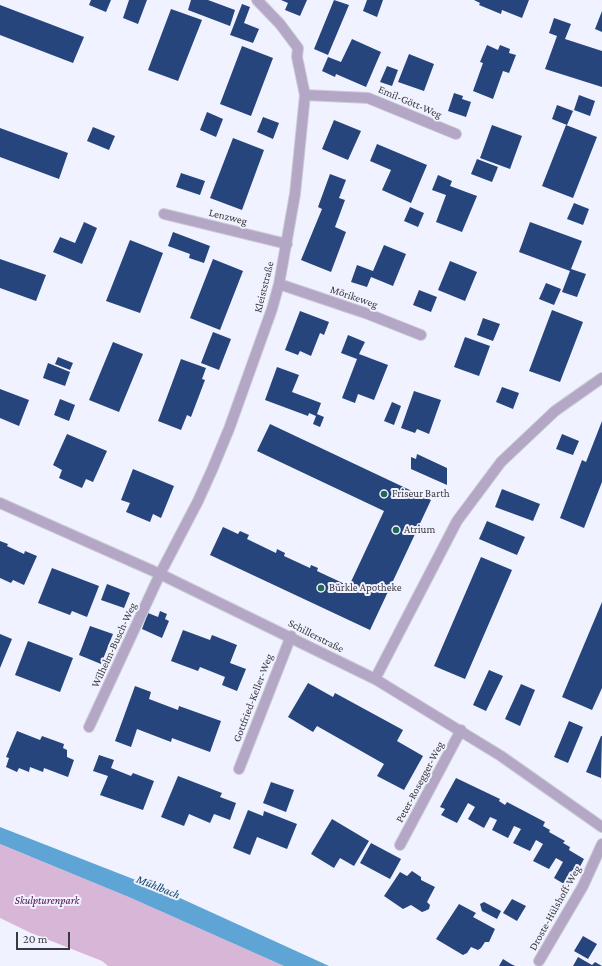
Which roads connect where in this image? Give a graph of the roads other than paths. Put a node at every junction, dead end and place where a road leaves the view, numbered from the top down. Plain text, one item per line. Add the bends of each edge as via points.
1 (257, 0) edge
2 (305, 95) junction
3 (456, 134) dead end
4 (164, 214) dead end
5 (286, 244) junction
6 (279, 284) junction
7 (421, 335) dead end
8 (602, 378) edge
9 (0, 503) edge
10 (160, 574) junction
11 (290, 636) junction
12 (375, 679) junction
13 (89, 727) dead end
14 (461, 730) junction
15 (239, 769) dead end
16 (602, 827) edge
17 (602, 844) edge
18 (400, 845) dead end
19 (539, 961) dead end

1 - 2 street, Kleiststraße via 298,48 297,57
2 - 3 street, Emil-Gött-Weg via 368,98
2 - 5 street, Kleiststraße via 295,194
4 - 5 street, Lenzweg
5 - 6 street, Kleiststraße
6 - 7 street, Mörikeweg
6 - 10 street, Kleiststraße via 229,429 198,501
8 - 12 street via 555,411 501,462 457,521
9 - 10 street, Schillerstraße
10 - 11 street, Schillerstraße
10 - 13 street, Wilhelm-Busch-Weg
11 - 12 street, Schillerstraße
11 - 15 street, Gottfried-Keller-Weg
12 - 14 street, Schillerstraße
14 - 16 street, Schillerstraße
14 - 18 street, Peter-Rosegger-Weg
17 - 19 street, Droste-Hülshoff-Weg via 583,886

